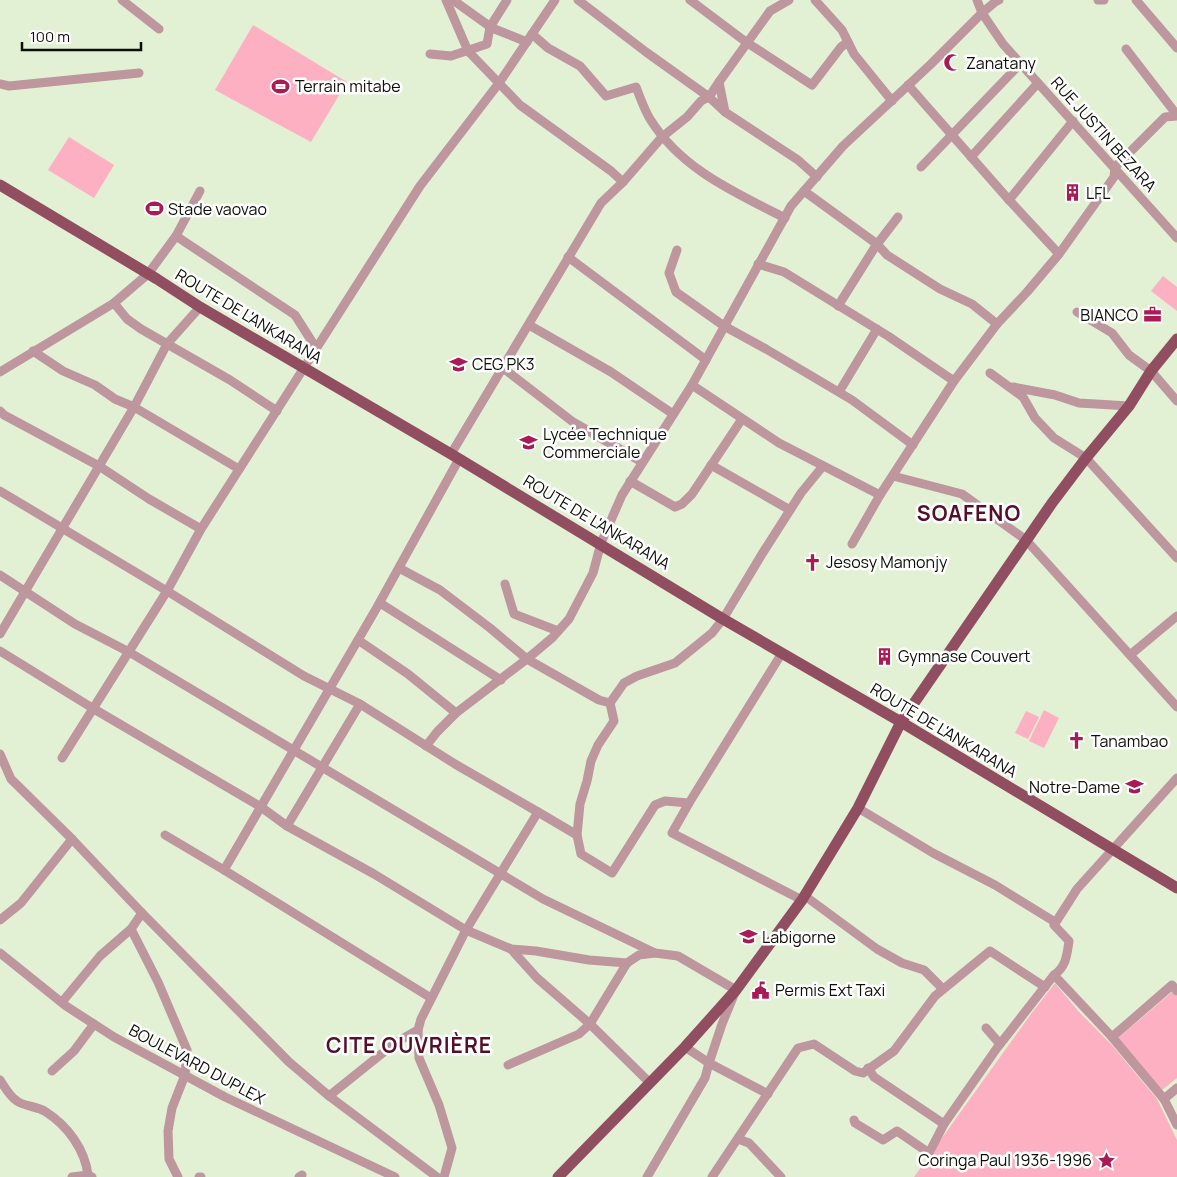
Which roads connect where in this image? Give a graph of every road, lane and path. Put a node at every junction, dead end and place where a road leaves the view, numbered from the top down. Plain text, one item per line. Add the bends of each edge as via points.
1 (122, 0) edge
2 (446, 0) edge
3 (453, 0) edge
4 (507, 0) edge
5 (555, 0) edge
6 (578, 0) edge
7 (690, 0) edge
8 (789, 0) edge
9 (815, 0) edge
10 (976, 0) edge
11 (999, 0) edge
12 (1098, 0) edge
13 (1104, 0) edge
14 (1136, 0) edge
15 (982, 13) junction
16 (490, 27) junction
17 (159, 29) dead end
18 (530, 38) junction
19 (746, 42) junction
20 (848, 42) junction
21 (1177, 48) edge
22 (1126, 49) dead end
23 (468, 51) junction
24 (430, 54) dead end
25 (1021, 63) junction
26 (139, 74) dead end
27 (499, 82) junction
28 (720, 82) junction
29 (1038, 83) junction
30 (0, 84) edge
31 (908, 85) junction
32 (709, 97) junction
33 (892, 101) junction
34 (725, 112) junction
35 (1177, 116) edge
36 (1073, 121) junction
37 (952, 135) junction
38 (662, 137) junction
39 (971, 157) junction
40 (922, 167) dead end
41 (1114, 167) junction
42 (817, 177) junction
43 (623, 182) junction
44 (0, 185) edge
45 (200, 191) dead end
46 (804, 191) junction
47 (1008, 200) junction
48 (898, 217) dead end
49 (784, 218) junction
50 (176, 236) junction
51 (1177, 238) edge
52 (877, 244) junction
53 (677, 250) dead end
54 (1058, 254) junction
55 (568, 257) junction
56 (758, 264) junction
57 (148, 274) junction
58 (114, 303) junction
59 (838, 306) junction
60 (200, 307) junction
61 (1077, 312) dead end
62 (996, 324) junction
63 (529, 325) junction
64 (724, 326) junction
65 (877, 330) junction
66 (1177, 339) edge
67 (167, 344) junction
68 (316, 348) junction
69 (33, 351) junction
70 (706, 360) junction
71 (303, 368) junction
72 (503, 368) junction
73 (1151, 371) junction
74 (0, 372) edge
75 (990, 373) dead end
76 (954, 381) junction
77 (692, 385) junction
78 (1011, 387) junction
79 (838, 392) junction
80 (1177, 401) edge
81 (1129, 406) junction
82 (134, 407) junction
83 (0, 411) edge
84 (277, 411) junction
85 (673, 414) junction
86 (742, 419) junction
87 (913, 445) junction
88 (455, 456) junction
89 (1086, 458) junction
90 (642, 462) junction
91 (711, 465) junction
92 (99, 466) junction
93 (823, 466) junction
94 (239, 469) junction
95 (893, 476) junction
96 (630, 481) junction
97 (0, 491) edge
98 (880, 495) junction
99 (790, 510) junction
100 (62, 528) junction
101 (201, 530) junction
102 (1026, 540) junction
103 (601, 543) junction
104 (852, 544) dead end
105 (1177, 558) edge
106 (398, 568) junction
107 (0, 575) edge
108 (505, 584) dead end
109 (25, 591) junction
110 (167, 591) junction
111 (380, 603) junction
112 (1177, 616) edge
113 (723, 619) junction
114 (558, 630) junction
115 (0, 634) edge
116 (358, 640) junction
117 (0, 651) edge
118 (129, 652) junction
119 (782, 653) junction
120 (1130, 655) junction
121 (527, 659) junction
122 (501, 680) junction
123 (329, 689) junction
124 (610, 703) junction
125 (360, 704) junction
126 (1177, 707) edge
127 (94, 709) junction
128 (456, 713) junction
129 (901, 722) junction
130 (426, 746) junction
131 (293, 750) junction
132 (0, 754) edge
133 (62, 758) dead end
134 (322, 767) junction
135 (0, 768) edge
136 (1177, 778) edge
137 (11, 779) junction
138 (689, 802) junction
139 (261, 807) junction
140 (858, 808) junction
141 (538, 812) junction
142 (287, 826) junction
143 (165, 835) dead end
144 (577, 835) junction
145 (72, 838) junction
146 (1111, 849) junction
147 (224, 870) junction
148 (500, 874) junction
149 (1177, 888) edge
150 (804, 898) junction
151 (142, 913) junction
152 (0, 920) edge
153 (1055, 922) junction
154 (131, 929) junction
155 (466, 930) junction
156 (511, 949) junction
157 (0, 952) edge
158 (656, 953) junction
159 (627, 963) junction
160 (1054, 975) junction
161 (1045, 987) junction
162 (943, 989) junction
163 (736, 990) junction
164 (1177, 991) edge
165 (431, 998) junction
166 (62, 1002) junction
167 (94, 1024) junction
168 (590, 1024) junction
169 (986, 1028) dead end
170 (418, 1030) junction
171 (1112, 1037) junction
172 (1000, 1044) junction
173 (685, 1048) junction
174 (710, 1063) junction
175 (508, 1065) dead end
176 (868, 1068) junction
177 (52, 1071) dead end
178 (185, 1075) junction
179 (0, 1080) edge
180 (650, 1083) junction
181 (1177, 1088) edge
182 (768, 1094) junction
183 (329, 1096) junction
184 (1164, 1099) junction
185 (854, 1120) dead end
186 (944, 1124) junction
187 (1177, 1125) edge
188 (738, 1139) junction
189 (91, 1176) edge
190 (72, 1177) edge
191 (178, 1177) edge
192 (395, 1177) edge
193 (437, 1177) edge
194 (444, 1177) edge
195 (558, 1177) edge
196 (647, 1177) edge
197 (712, 1177) edge
198 (781, 1177) edge

1 - 17 street
2 - 23 street
3 - 16 street
4 - 16 street
5 - 18 street
6 - 32 street
7 - 19 street
8 - 19 street via 770,11
9 - 20 street via 842,30
10 - 15 street, RUE JUSTIN BEZARA
11 - 15 street
12 - 13 street
14 - 21 street
15 - 25 street, RUE JUSTIN BEZARA via 1003,44
15 - 31 street
16 - 18 street
16 - 23 street via 487,44
18 - 27 street
18 - 38 street via 580,66 606,96 636,87 648,117
19 - 20 street via 812,85
19 - 28 street
20 - 33 street
22 - 35 street
23 - 24 street via 451,56
23 - 27 street
25 - 29 street, RUE JUSTIN BEZARA
25 - 37 street
26 - 30 street via 9,86
27 - 43 street via 520,105
27 - 68 street via 420,186
28 - 32 street
28 - 34 street
29 - 36 street, RUE JUSTIN BEZARA
29 - 39 street
31 - 33 street
31 - 37 street
32 - 34 street
32 - 38 street
33 - 42 street via 843,146
34 - 42 street via 798,160
35 - 41 street via 1165,116
36 - 41 street, RUE JUSTIN BEZARA
36 - 47 street
37 - 39 street
37 - 40 street
38 - 43 street
38 - 49 street via 684,160 711,178
39 - 47 street
41 - 51 street, RUE JUSTIN BEZARA
41 - 54 street via 1114,177
42 - 46 street
43 - 55 street via 601,203
44 - 57 main road, ROUTE DE L'ANKARANA
45 - 50 street
46 - 49 street
46 - 52 street
47 - 54 street
48 - 52 street
49 - 56 street
50 - 57 street
50 - 68 street via 296,315
52 - 59 street
52 - 62 street via 887,255 940,289 972,304
53 - 64 street via 669,273 676,292
54 - 62 street
55 - 63 street
55 - 70 street
56 - 59 street via 784,272
56 - 64 street
57 - 58 street
57 - 60 main road, ROUTE DE L'ANKARANA
58 - 67 street via 127,319
58 - 69 street
59 - 65 street
60 - 67 street
60 - 71 main road, ROUTE DE L'ANKARANA
61 - 73 street via 1112,333 1130,355
62 - 76 street
63 - 72 street
63 - 85 street via 611,372
64 - 70 street
64 - 79 street
65 - 76 street
65 - 79 street
66 - 73 main road
67 - 82 street
67 - 84 street
68 - 71 street
69 - 74 street
69 - 82 street via 63,371
70 - 77 street
71 - 84 street
71 - 88 main road, ROUTE DE L'ANKARANA
72 - 88 street
72 - 90 street via 573,422
73 - 80 street
73 - 81 main road
75 - 78 street
76 - 87 street
77 - 85 street
77 - 86 street
78 - 81 street via 1079,402
78 - 89 street via 1023,397 1035,418 1054,438
79 - 87 street
81 - 89 main road
82 - 92 street
82 - 94 street
83 - 92 street
84 - 94 street
85 - 90 street
86 - 91 street
86 - 93 street
87 - 95 street
88 - 103 main road, ROUTE DE L'ANKARANA
88 - 106 street
89 - 102 main road
89 - 105 street
90 - 96 street
91 - 96 street via 692,494 675,507
91 - 99 street
92 - 100 street
92 - 101 street
93 - 98 street
93 - 99 street
94 - 101 street
95 - 98 street
95 - 102 street via 962,494
96 - 103 street
97 - 100 street
98 - 104 street
99 - 113 street
100 - 109 street
100 - 110 street
101 - 110 street
102 - 120 street
102 - 129 main road
103 - 113 main road, ROUTE DE L'ANKARANA
103 - 114 street via 593,573 569,619
106 - 111 street
106 - 121 street via 440,590
107 - 109 street
108 - 114 street via 514,614
109 - 115 street
109 - 118 street via 75,624
110 - 118 street
110 - 123 street
111 - 116 street
111 - 122 street
112 - 120 street
113 - 119 main road, ROUTE DE L'ANKARANA
113 - 124 street via 712,633 676,663 624,683
114 - 121 street
116 - 123 street
116 - 128 street via 408,674
117 - 127 street
118 - 127 street
118 - 131 street
119 - 129 main road, ROUTE DE L'ANKARANA
119 - 138 street
120 - 126 street
121 - 122 street
121 - 124 street via 599,700
122 - 128 street
123 - 125 street
123 - 131 street
124 - 144 street via 614,721 591,761 580,804
125 - 130 street
125 - 134 street
127 - 133 street
127 - 139 street
128 - 130 street
129 - 140 main road
129 - 146 main road, ROUTE DE L'ANKARANA
130 - 141 street
131 - 134 street
131 - 139 street
132 - 137 street
134 - 142 street
134 - 148 street
135 - 137 street
136 - 146 street
137 - 145 street
138 - 144 street via 665,801 655,805 612,873 581,854
138 - 150 street via 672,832
139 - 142 street
139 - 147 street
140 - 150 main road
140 - 153 street
141 - 144 street
141 - 148 street
142 - 155 street
143 - 147 street
145 - 151 street
145 - 152 street via 21,903
146 - 149 main road, ROUTE DE L'ANKARANA
146 - 153 street via 1077,889
147 - 165 street
148 - 155 street
148 - 158 street via 543,899
150 - 162 street via 878,949 902,963 924,970
150 - 163 main road
151 - 154 street
151 - 183 street via 289,1062
153 - 160 street via 1054,925 1069,941 1066,960 1061,971
154 - 166 street via 100,956
154 - 178 street via 182,1036 187,1050
155 - 156 street
155 - 165 street
156 - 159 street
156 - 168 street via 537,978
157 - 166 street, BOULEVARD DUPLEX
158 - 159 street via 639,955
158 - 163 street via 678,956
159 - 168 street
160 - 161 street
160 - 171 street
161 - 162 street via 990,952
161 - 172 street
162 - 176 street via 894,1051
163 - 173 main road
163 - 174 street
164 - 171 street via 1172,985
165 - 170 street
166 - 167 street, BOULEVARD DUPLEX
167 - 177 street via 74,1051
167 - 178 street, BOULEVARD DUPLEX
168 - 175 street via 579,1034
168 - 180 street
169 - 172 street
170 - 183 street via 395,1043
170 - 194 street via 419,1058 452,1148
171 - 184 street
172 - 186 street
173 - 174 street
173 - 180 main road
174 - 182 street
174 - 196 street via 705,1078
176 - 182 street via 863,1073 855,1071 814,1044 798,1048
176 - 186 street via 874,1077
178 - 191 street via 172,1108 168,1131 169,1159
178 - 192 street, BOULEVARD DUPLEX
179 - 189 street via 16,1101 45,1111 62,1125 86,1161
180 - 195 main road
181 - 184 street
182 - 188 street
183 - 193 street
184 - 187 street
185 - 186 street via 883,1140 897,1131 929,1153
188 - 197 street
188 - 198 street via 749,1143
189 - 190 street

